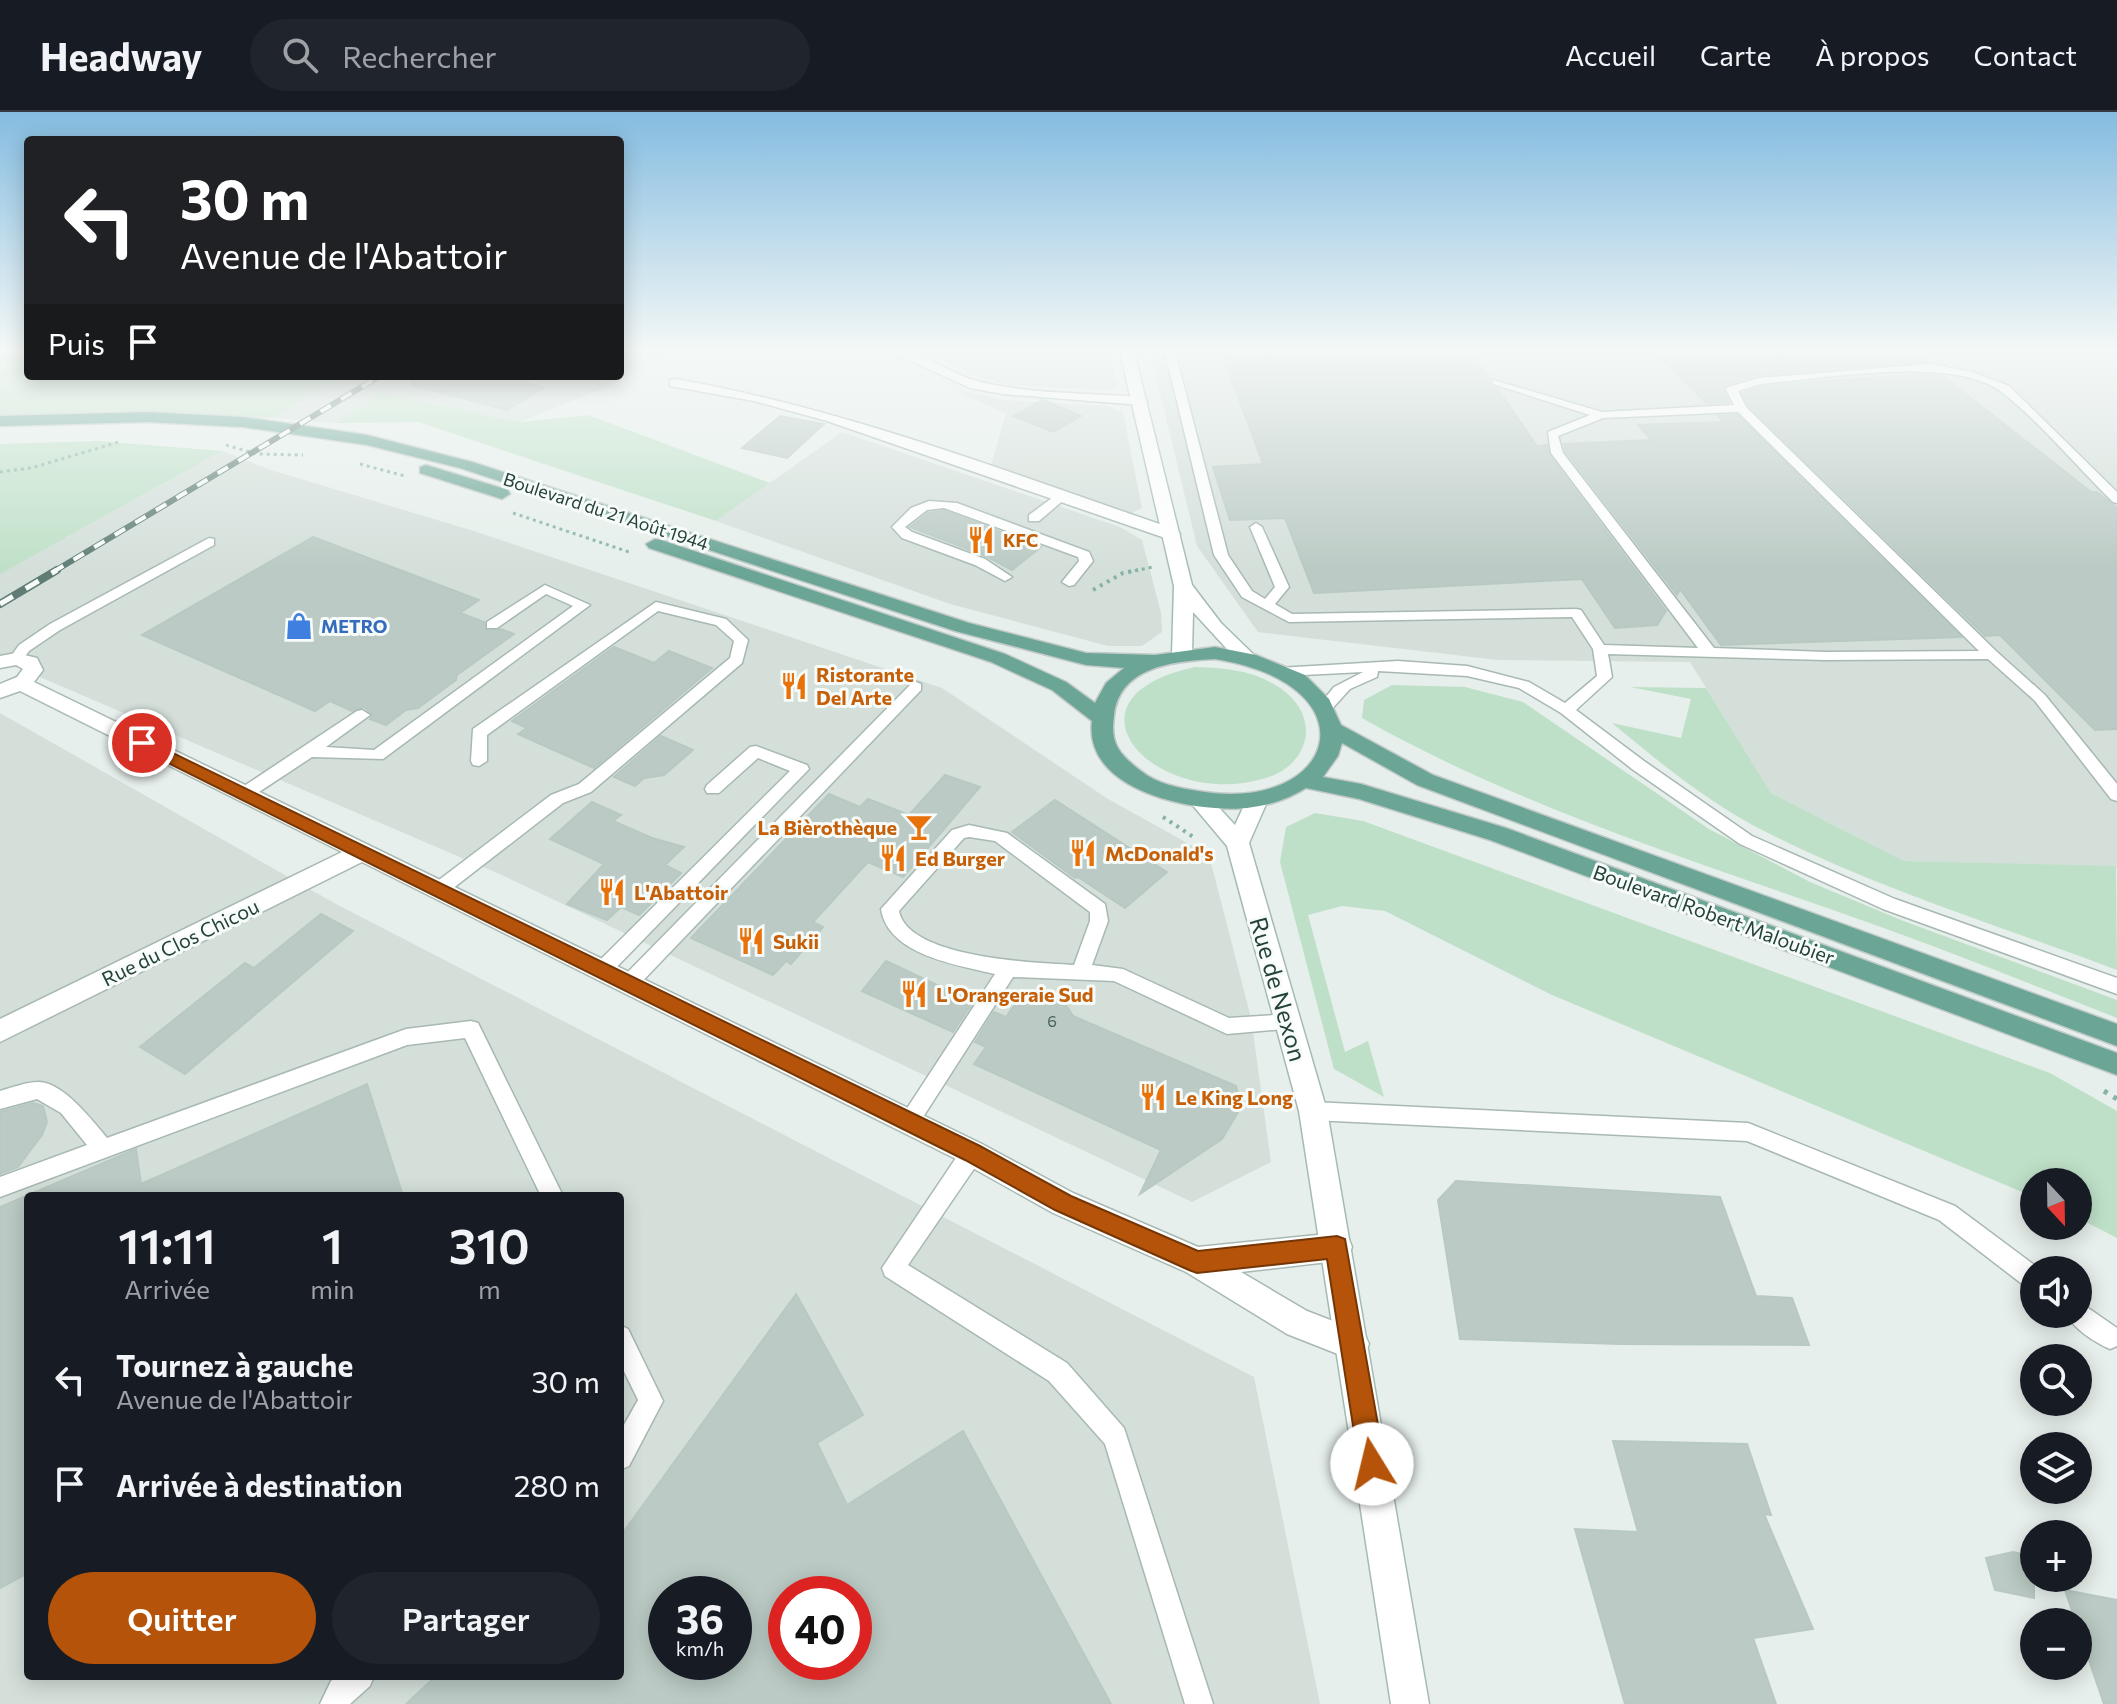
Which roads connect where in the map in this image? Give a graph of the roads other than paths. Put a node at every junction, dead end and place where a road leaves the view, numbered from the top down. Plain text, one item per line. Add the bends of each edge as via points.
1 (225, 422) edge
2 (844, 422) edge
3 (1145, 422) edge
4 (1188, 422) edge
5 (1582, 422) edge
6 (1756, 422) edge
7 (2040, 422) edge
8 (0, 430) edge
9 (1060, 498) junction
10 (2117, 499) edge
11 (1034, 518) dead end
12 (1256, 527) dead end
13 (1171, 534) junction
14 (209, 542) dead end
15 (1005, 577) dead end
16 (1069, 582) road end
17 (1183, 586) junction
18 (1267, 605) junction
19 (492, 625) dead end
20 (1600, 649) junction
21 (1709, 652) junction
22 (1182, 655) junction
23 (1992, 655) junction
24 (1245, 657) junction
25 (1154, 661) junction
26 (1398, 666) junction
27 (1283, 671) junction
28 (9, 674) edge
29 (916, 687) dead end
30 (1566, 710) junction
31 (362, 715) dead end
32 (1100, 717) junction
33 (1329, 719) junction
34 (309, 752) junction
35 (479, 761) dead end
36 (1306, 781) junction
37 (713, 789) dead end
38 (244, 794) junction
39 (2117, 795) edge
40 (1201, 802) junction
41 (1256, 802) junction
42 (1238, 843) junction
43 (360, 853) junction
44 (437, 891) junction
45 (1008, 969) junction
46 (600, 972) junction
47 (1080, 973) junction
48 (627, 985) junction
49 (2117, 986) edge
50 (1289, 1022) junction
51 (0, 1031) edge
52 (2117, 1035) edge
53 (2117, 1064) edge
54 (0, 1100) edge
55 (1313, 1111) junction
56 (909, 1122) junction
57 (103, 1149) junction
58 (972, 1153) junction
59 (0, 1187) edge
60 (550, 1192) edge
61 (1337, 1247) junction
62 (1197, 1262) junction
63 (2020, 1268) edge
64 (2092, 1324) edge
65 (2110, 1337) dead end
66 (1353, 1344) junction
67 (624, 1345) edge
68 (624, 1450) edge
69 (355, 1680) edge
70 (334, 1704) edge
71 (1199, 1704) edge
72 (1410, 1704) edge

1 - 25 main road, Boulevard du 21 Août 1944 via 367,440 466,465 962,627 1086,659
2 - 9 street
3 - 13 street
4 - 18 lane via 1221,555 1247,594
5 - 21 lane via 1552,434 1557,453
6 - 23 lane
7 - 10 lane
8 - 32 main road, Boulevard du 21 Août 1944 via 226,433 407,464 998,658 1059,686
9 - 11 lane
9 - 13 street
12 - 18 lane via 1282,587
13 - 17 street
14 - 28 lane via 55,627 24,648
15 - 16 lane via 898,527 919,508 937,502 953,506 1084,555 1086,561
17 - 22 street
17 - 24 street
18 - 20 lane via 1289,618 1576,613
19 - 34 lane via 545,589 583,605 377,755
20 - 21 lane
20 - 30 lane via 1605,677
21 - 23 lane
22 - 24 main road
22 - 25 main road
23 - 39 lane via 2040,698
24 - 27 main road
25 - 32 main road via 1129,673 1109,693
26 - 27 lane
26 - 30 lane via 1467,671 1524,685
26 - 33 lane via 1351,681 1333,694
27 - 33 main road via 1309,688
28 - 38 street
29 - 48 lane
30 - 49 lane via 1746,840 1889,904
31 - 34 lane
32 - 40 main road via 1102,739 1136,779 1166,794
33 - 36 main road via 1331,748
33 - 52 main road, Boulevard Robert Maloubier via 1425,780
34 - 38 lane
35 - 44 lane via 479,733 656,606 721,622 741,640 737,660 585,788 557,799
36 - 41 main road
36 - 53 main road, Boulevard Robert Maloubier via 1361,792 1498,834
37 - 46 lane via 756,751 801,769
38 - 43 street
40 - 41 main road
40 - 42 street, Rue de Nexon
41 - 42 street
42 - 50 street, Rue de Nexon
43 - 44 street
43 - 51 street, Rue du Clos Chicou
44 - 46 street
45 - 47 lane
45 - 47 lane via 976,964 902,934 891,918 890,909 966,831 1001,837 1099,909
45 - 56 lane
46 - 48 street
47 - 50 lane via 1116,974 1227,1026
48 - 56 street
50 - 55 street, Rue de Nexon
54 - 57 lane via 39,1090 68,1107
55 - 61 street, Rue de Nexon
55 - 63 lane via 1748,1132 1947,1213
56 - 58 street
57 - 59 lane
57 - 60 lane via 406,1037 471,1029
58 - 62 street via 1063,1203
58 - 71 lane via 893,1268 1058,1372 1115,1437
61 - 62 street
61 - 66 street, Rue de Nexon
62 - 66 street via 1298,1323
64 - 65 lane
66 - 72 street, Rue de Nexon
67 - 68 lane via 651,1401
69 - 70 lane

